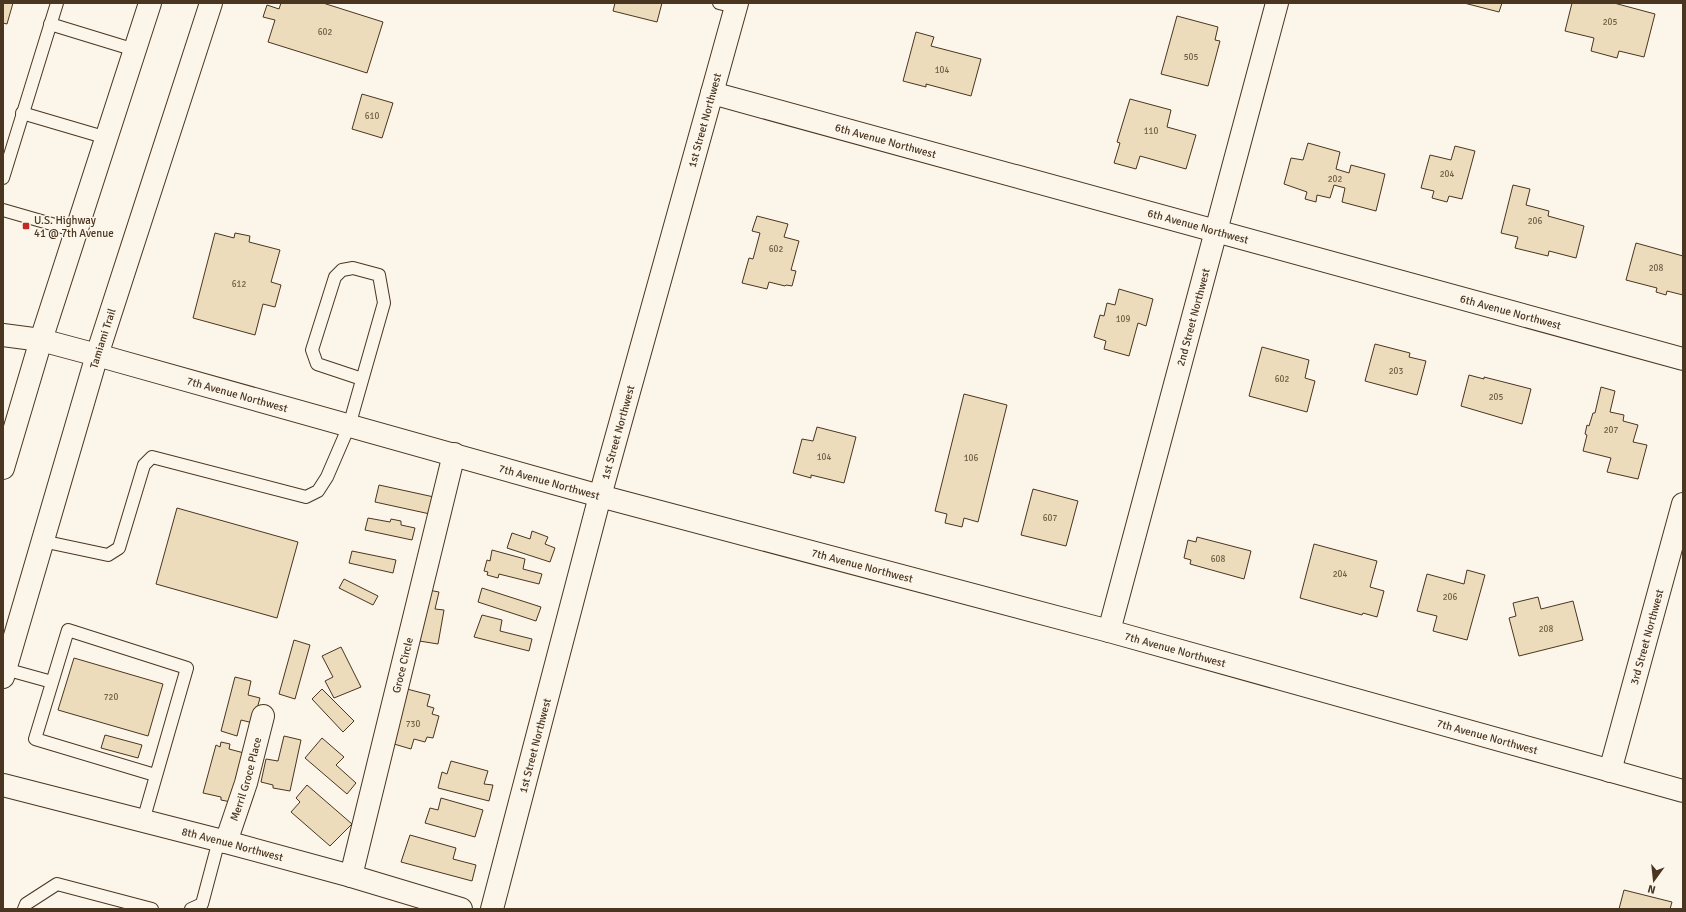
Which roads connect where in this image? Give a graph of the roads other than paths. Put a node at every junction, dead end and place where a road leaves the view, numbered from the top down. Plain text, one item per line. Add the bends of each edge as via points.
1 (57, 3) edge
2 (150, 3) edge
3 (211, 3) edge
4 (1277, 3) edge
5 (730, 4) edge
6 (50, 24) junction
7 (135, 50) junction
8 (712, 93) junction
9 (22, 114) junction
10 (107, 138) junction
11 (3, 178) edge
12 (3, 210) edge
13 (1216, 230) junction
14 (76, 231) junction
15 (3, 335) edge
16 (41, 340) junction
17 (97, 354) junction
18 (1683, 359) edge
19 (362, 379) junction
20 (349, 426) junction
21 (454, 454) junction
22 (3, 468) edge
23 (600, 496) junction
24 (1683, 504) edge
25 (42, 541) junction
26 (1109, 631) junction
27 (4, 673) edge
28 (52, 682) junction
29 (263, 716) dead end
30 (1610, 771) junction
31 (155, 774) junction
32 (3, 785) edge
33 (1683, 791) edge
34 (143, 821) junction
35 (223, 841) junction
36 (351, 876) junction
37 (24, 909) edge
38 (152, 909) edge
39 (191, 909) edge
40 (461, 909) edge
41 (492, 909) edge

1 - 6 lane
2 - 7 street
3 - 17 street, Tamiami Trail
4 - 13 street, 2nd Street Northwest
5 - 8 street, 1st Street Northwest
6 - 7 lane
6 - 9 lane
7 - 10 street
8 - 13 street, 6th Avenue Northwest
8 - 23 street, 1st Street Northwest
9 - 10 lane
9 - 11 lane
10 - 14 street
12 - 14 lane
13 - 18 street, 6th Avenue Northwest
13 - 26 street, 2nd Street Northwest
14 - 16 street
15 - 16 street, 7th Avenue Northwest
16 - 17 street, 7th Avenue Northwest
16 - 22 street
17 - 20 street, 7th Avenue Northwest
17 - 25 street, Tamiami Trail
19 - 19 lane via 384,303 380,275 353,268 342,270 334,277 312,350 317,364
19 - 20 lane
20 - 21 street, 7th Avenue Northwest
20 - 25 lane via 327,477 318,491 306,497 152,457 144,465 119,548 108,555
21 - 23 street, 7th Avenue Northwest
21 - 36 street, Groce Circle
23 - 26 street, 7th Avenue Northwest
23 - 41 street, 1st Street Northwest
24 - 30 street, 3rd Street Northwest
25 - 27 street, Tamiami Trail
26 - 30 street, 7th Avenue Northwest
27 - 28 lane
28 - 31 lane via 35,739
28 - 31 lane via 68,630 188,668
29 - 35 street, Merril Groce Place via 246,783
30 - 33 street, 7th Avenue Northwest
31 - 34 lane
32 - 34 street, 8th Avenue Northwest
34 - 35 street, 8th Avenue Northwest
35 - 36 street, 8th Avenue Northwest
35 - 39 lane via 202,904
36 - 40 street, 8th Avenue Northwest
37 - 38 lane via 26,904 57,884

